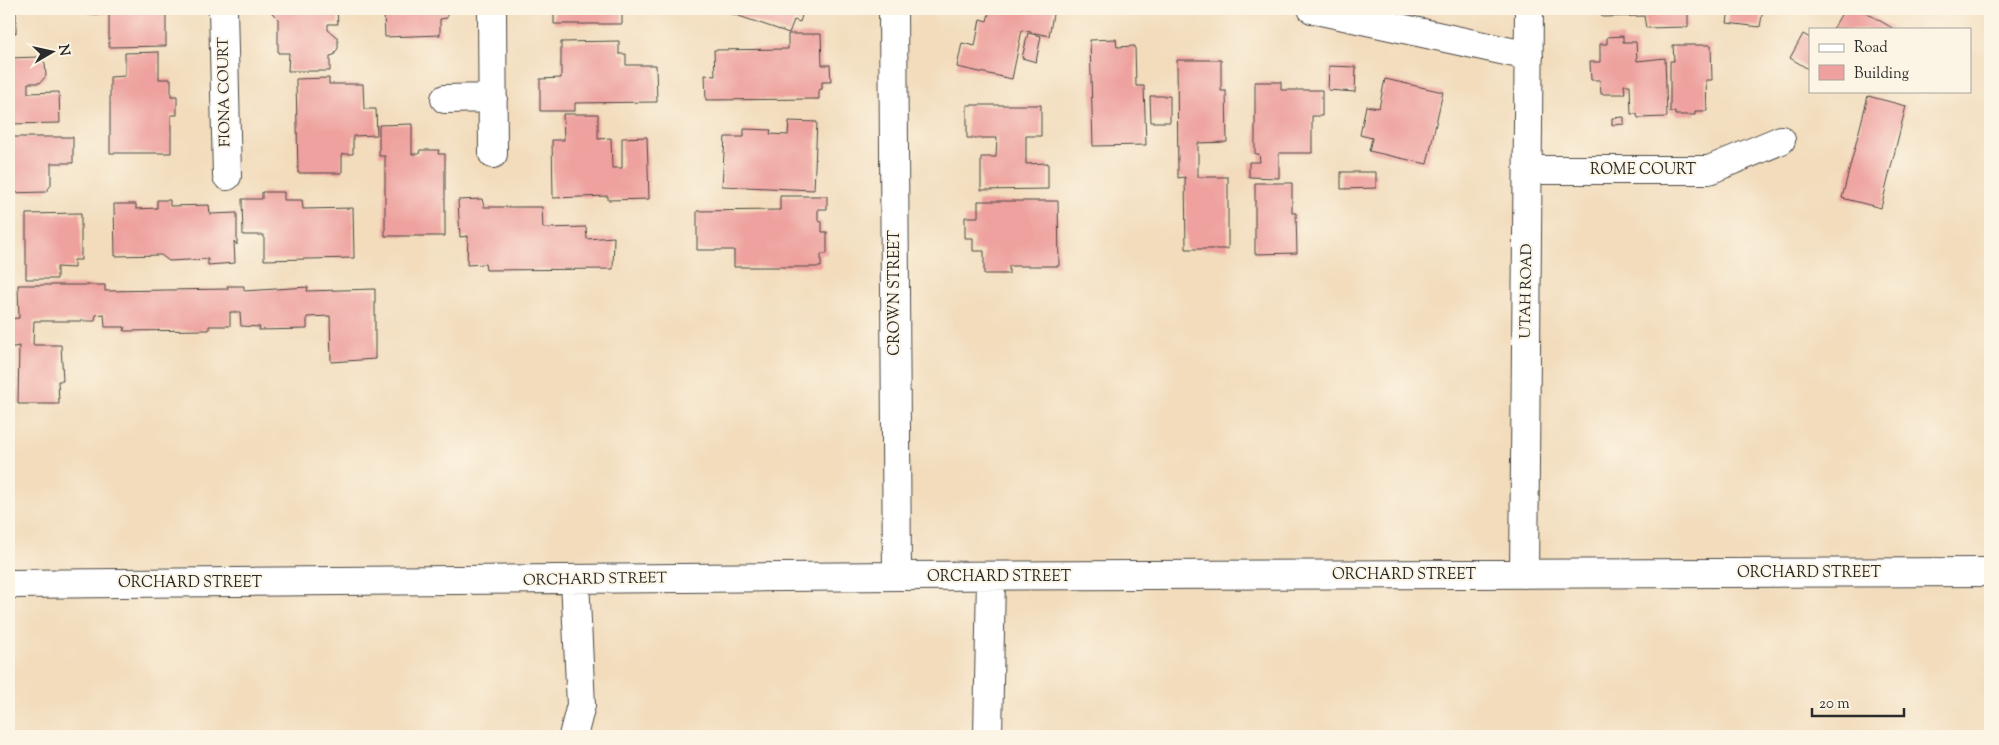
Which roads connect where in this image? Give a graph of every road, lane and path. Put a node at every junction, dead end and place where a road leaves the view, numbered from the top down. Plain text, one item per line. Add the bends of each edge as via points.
1 (223, 9) edge
2 (492, 9) edge
3 (894, 9) edge
4 (1312, 9) edge
5 (1529, 9) edge
6 (1529, 56) junction
7 (493, 98) junction
8 (445, 99) dead end
9 (1780, 140) dead end
10 (493, 154) dead end
11 (1528, 170) junction
12 (227, 176) dead end
13 (1990, 572) edge
14 (1524, 574) junction
15 (898, 576) junction
16 (991, 577) junction
17 (574, 580) junction
18 (9, 584) edge
19 (573, 736) edge
20 (988, 736) edge

1 - 12 street, FIONA COURT
2 - 7 street
3 - 15 street, CROWN STREET
4 - 6 street
5 - 6 street, UTAH ROAD
6 - 11 street, UTAH ROAD
7 - 8 street
7 - 10 street
9 - 11 street, ROME COURT via 1709,170
11 - 14 street, UTAH ROAD
13 - 14 street, ORCHARD STREET
14 - 16 street, ORCHARD STREET
15 - 16 street, ORCHARD STREET
15 - 17 street, ORCHARD STREET
16 - 20 street
17 - 18 street, ORCHARD STREET
17 - 19 street via 581,705

